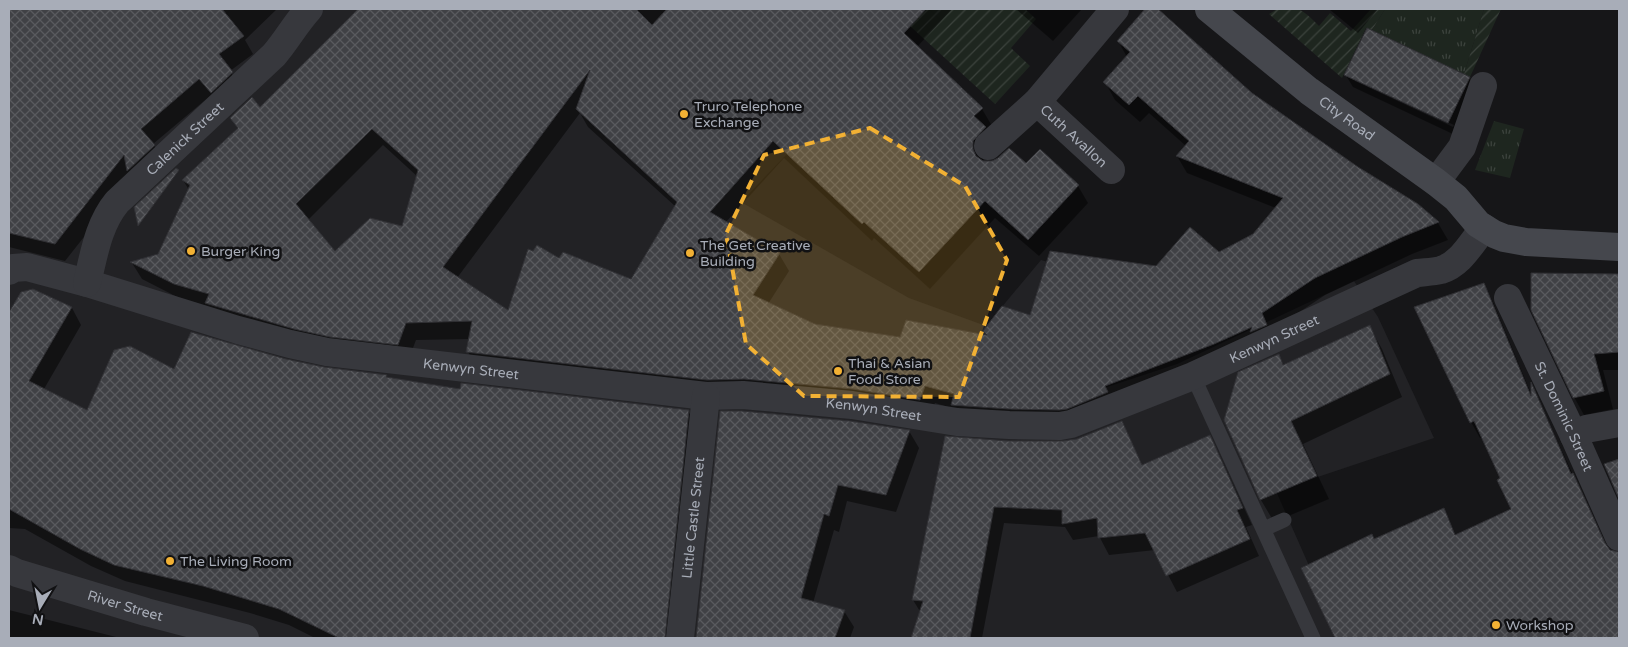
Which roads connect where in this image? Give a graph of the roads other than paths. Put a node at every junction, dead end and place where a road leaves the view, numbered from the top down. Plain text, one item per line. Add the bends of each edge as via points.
1 (309, 9) edge
2 (1115, 9) edge
3 (1209, 9) edge
4 (1483, 86) dead end
5 (1037, 102) junction
6 (988, 146) dead end
7 (1111, 170) dead end
8 (1436, 182) junction
9 (1484, 228) junction
10 (1619, 247) edge
11 (15, 268) edge
12 (87, 283) junction
13 (1508, 298) dead end
14 (1194, 376) junction
15 (706, 396) junction
16 (1619, 423) edge
17 (1574, 436) junction
18 (1284, 520) dead end
19 (1264, 529) junction
20 (1619, 537) edge
21 (9, 569) edge
22 (245, 638) edge
23 (680, 638) edge
24 (1314, 638) edge

1 - 12 street, Calenick Street via 274,55 108,213
2 - 5 street, Cuth Avallon
3 - 8 street, City Road via 1308,91
4 - 8 street via 1462,147
5 - 6 street, Cuth Avallon
5 - 7 street, Cuth Avallon
8 - 9 street, City Road
9 - 10 street via 1504,238 1526,242
9 - 14 street, Kenwyn Street via 1450,266 1417,274
11 - 12 street, Kenwyn Street
12 - 15 street, Kenwyn Street via 238,330 312,349
13 - 17 street, St. Dominic Street
14 - 15 street, Kenwyn Street via 1084,420 1060,426 957,422 852,405 742,395
14 - 19 lane
15 - 23 street, Little Castle Street
16 - 17 street via 1586,429
17 - 20 street, St. Dominic Street
18 - 19 lane
19 - 24 lane
21 - 22 street, River Street via 146,612

